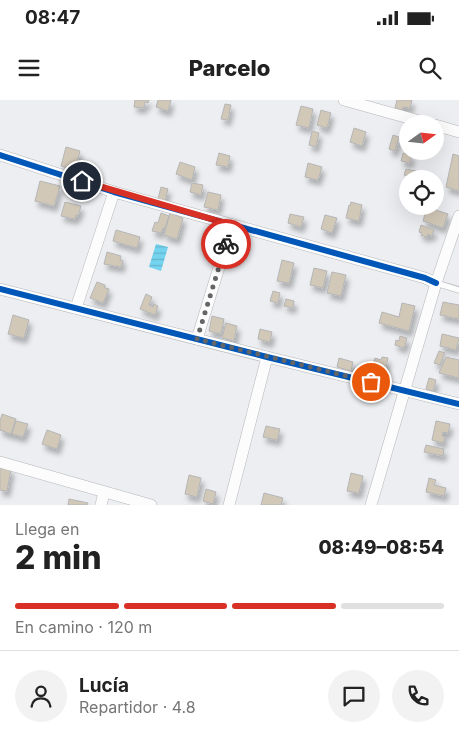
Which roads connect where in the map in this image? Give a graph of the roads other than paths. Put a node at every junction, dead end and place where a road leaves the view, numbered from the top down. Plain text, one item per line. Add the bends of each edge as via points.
1 (344, 100) edge
2 (399, 115) edge
3 (444, 128) edge
4 (459, 132) edge
5 (0, 155) edge
6 (114, 192) junction
7 (459, 216) edge
8 (232, 225) junction
9 (436, 283) junction
10 (0, 289) edge
11 (459, 290) edge
12 (76, 308) junction
13 (197, 339) junction
14 (267, 357) junction
15 (406, 391) junction
16 (459, 404) edge
17 (0, 462) edge
18 (104, 492) junction
19 (101, 505) edge
20 (151, 505) edge
21 (229, 505) edge
22 (371, 505) edge

1 - 2 street
3 - 4 street
5 - 6 street
6 - 8 street
6 - 12 street
7 - 9 street
8 - 9 street
8 - 13 street
9 - 11 lane
9 - 15 street
10 - 12 street
12 - 13 street
13 - 14 street
14 - 15 street
14 - 21 street
15 - 16 street
15 - 22 street
17 - 18 street
18 - 19 street
18 - 20 street

